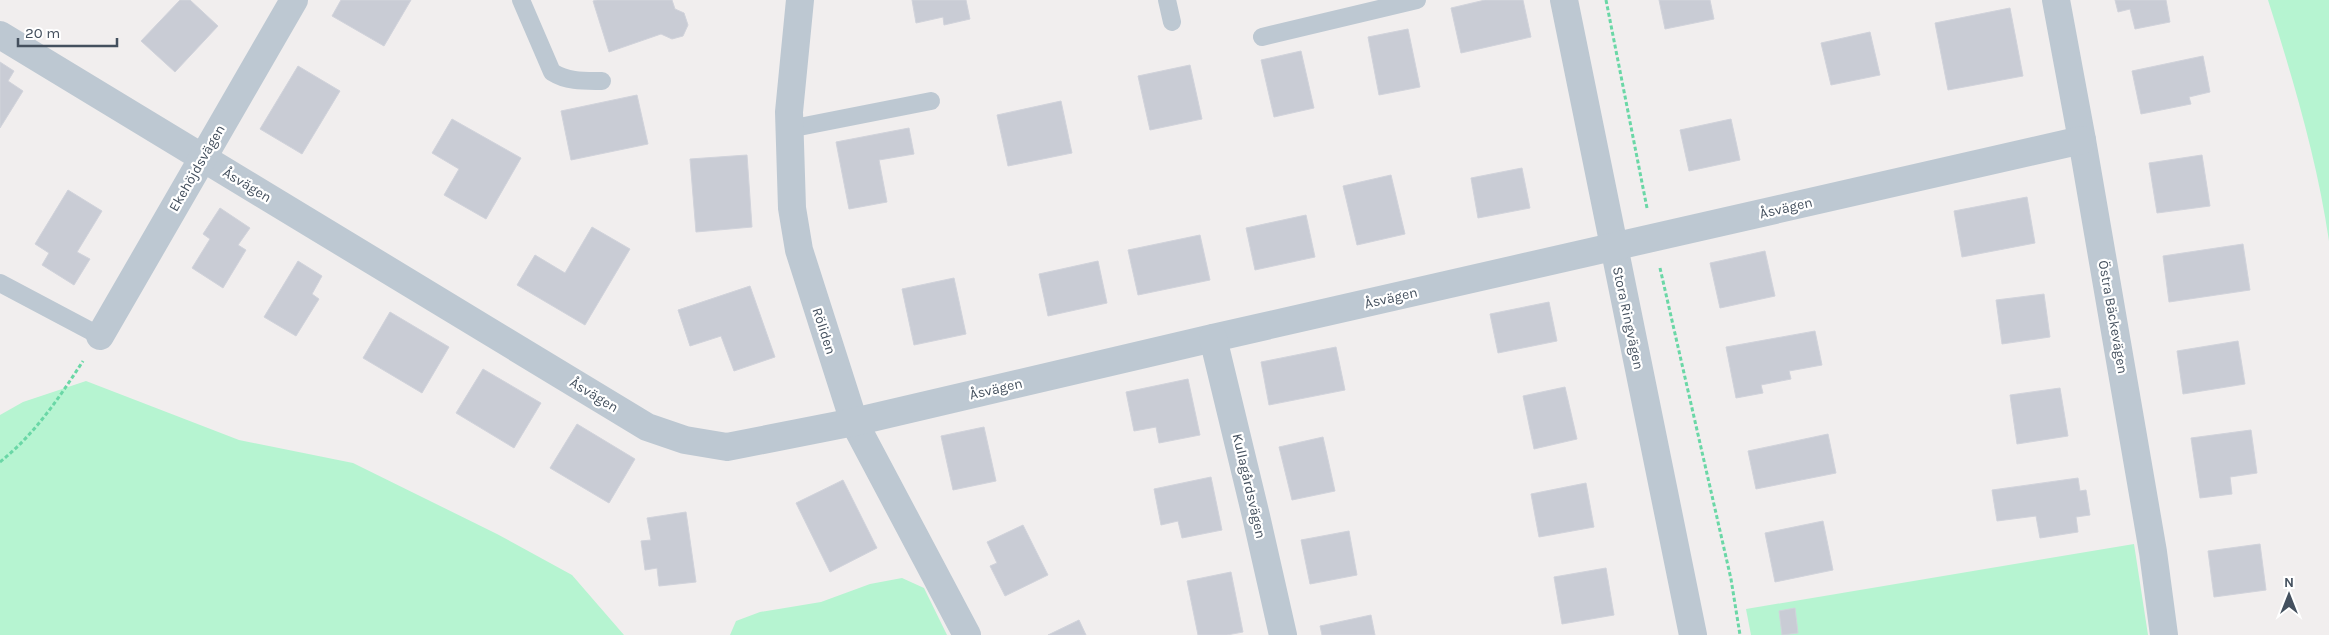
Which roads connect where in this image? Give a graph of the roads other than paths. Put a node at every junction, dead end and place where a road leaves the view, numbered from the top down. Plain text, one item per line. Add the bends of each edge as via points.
1 (294, 0) edge
2 (524, 0) edge
3 (800, 0) edge
4 (1167, 0) edge
5 (1417, 0) edge
6 (1564, 0) edge
7 (2056, 0) edge
8 (1172, 22) dead end
9 (0, 35) edge
10 (1262, 36) dead end
11 (602, 81) dead end
12 (931, 101) dead end
13 (789, 129) junction
14 (2082, 140) junction
15 (203, 158) junction
16 (1613, 248) junction
17 (0, 283) edge
18 (100, 336) joint
19 (1213, 338) junction
20 (854, 422) junction
21 (967, 635) edge
22 (1282, 635) edge
23 (1693, 635) edge
24 (2164, 635) edge

1 - 15 street, Ekehöjdsvägen
2 - 11 lane via 552,72 577,81
3 - 13 street, Röliden
4 - 8 lane
5 - 10 lane
6 - 16 street, Stora Ringvägen
7 - 14 street, Östra Bäckevägen
9 - 15 street, Åsvägen
12 - 13 lane
13 - 20 street, Röliden via 792,208 799,250
14 - 16 street, Åsvägen
14 - 24 street, Östra Bäckevägen via 2153,552
15 - 18 street, Ekehöjdsvägen
15 - 20 street, Åsvägen via 647,427 685,440 727,447
16 - 19 street, Åsvägen
16 - 23 street, Stora Ringvägen
17 - 18 lane
19 - 20 street, Åsvägen
19 - 22 street, Kullagårdsvägen
20 - 21 street, Röliden

